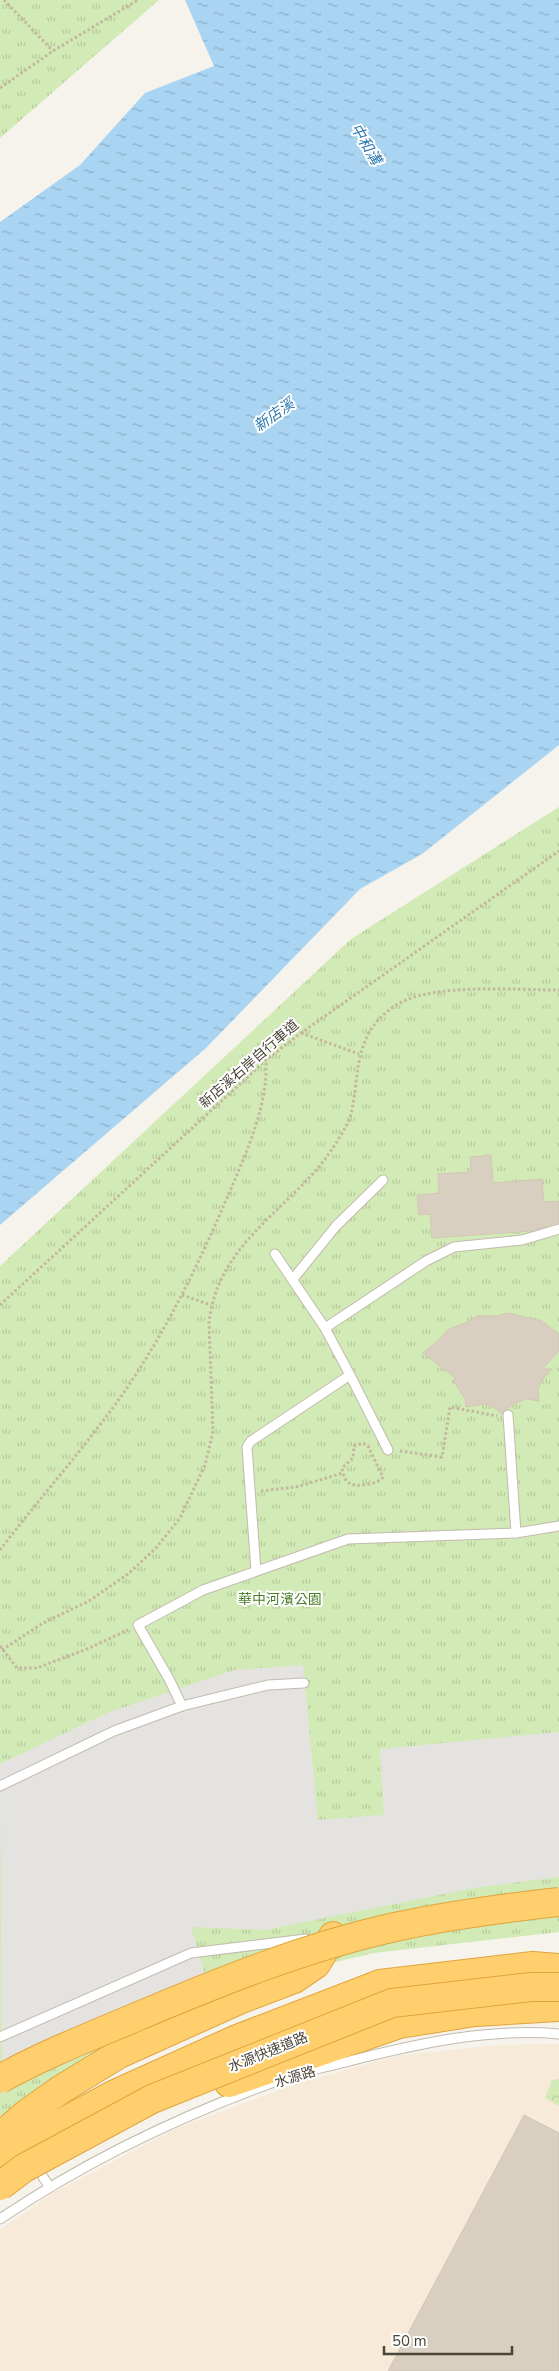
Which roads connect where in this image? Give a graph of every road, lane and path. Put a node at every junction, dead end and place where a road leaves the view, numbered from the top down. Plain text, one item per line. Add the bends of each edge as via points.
1 (4, 0) edge
2 (138, 0) edge
3 (53, 51) junction
4 (0, 88) edge
5 (559, 850) edge
6 (559, 990) edge
7 (301, 1034) junction
8 (359, 1054) junction
9 (266, 1060) junction
10 (383, 1180) dead end
11 (559, 1229) edge
12 (276, 1254) dead end
13 (293, 1280) junction
14 (182, 1295) junction
15 (0, 1305) edge
16 (210, 1305) junction
17 (325, 1328) junction
18 (350, 1375) junction
19 (508, 1415) joint
20 (388, 1450) joint
21 (343, 1473) junction
22 (251, 1493) junction
23 (559, 1526) edge
24 (516, 1533) junction
25 (0, 1550) edge
26 (256, 1571) junction
27 (138, 1625) junction
28 (1, 1648) edge
29 (304, 1683) dead end
30 (182, 1706) junction
31 (0, 1786) edge
32 (559, 1902) edge
33 (559, 1911) edge
34 (333, 1936) junction
35 (559, 1949) edge
36 (559, 1968) edge
37 (380, 1984) junction
38 (559, 1987) edge
39 (559, 2007) edge
40 (559, 2034) edge
41 (0, 2037) edge
42 (0, 2079) edge
43 (0, 2137) edge
44 (22, 2169) edge
45 (0, 2186) edge
46 (49, 2186) junction
47 (0, 2219) edge

1 - 3 path
2 - 3 path
3 - 4 path
5 - 7 path, 新店溪右岸自行車道
6 - 8 path via 444,991 420,995 384,1014 369,1031
7 - 8 path
7 - 9 path, 新店溪右岸自行車道
8 - 16 path via 353,1102 345,1128 308,1179 257,1228 236,1254 218,1281
9 - 14 path via 267,1083 245,1156
9 - 15 path, 新店溪右岸自行車道
10 - 13 lane via 336,1226
11 - 17 lane via 522,1240 454,1247 426,1261
12 - 13 lane
13 - 17 lane
14 - 16 path
14 - 25 path via 161,1334 100,1425
16 - 28 path via 213,1432 205,1465 180,1518 156,1548 128,1574 89,1600 43,1622
17 - 18 lane
18 - 20 lane
18 - 22 lane via 251,1441 248,1447
19 - 20 path via 493,1416 450,1406 442,1457
19 - 24 lane
21 - 21 path via 348,1483 353,1485 377,1483 383,1477 368,1446 363,1443 354,1446 353,1458 342,1468
21 - 22 path via 296,1487
22 - 26 lane
23 - 24 lane
24 - 26 lane via 348,1539
26 - 27 lane via 203,1590
27 - 28 path via 37,1668 17,1668
27 - 30 lane
29 - 30 lane via 268,1685
30 - 31 lane via 114,1731
32 - 42 highway, bridge via 394,1927 300,1954 217,1983
33 - 34 lane
34 - 41 lane via 191,1953
34 - 43 highway via 316,1964 294,1979 119,2054 46,2100
35 - 37 highway via 523,1949 416,1966
36 - 37 highway, 水源快速道路 via 533,1966
37 - 44 highway, 水源快速道路 via 238,2039 115,2094 46,2131
38 - 44 highway, 水源快速道路, bridge via 531,1986 392,2003 152,2099
39 - 44 highway, bridge via 475,2012 399,2024 229,2083 94,2144
40 - 46 lane, 水源路 via 523,2031 464,2037 400,2048 289,2077 175,2121
44 - 45 highway, 水源快速道路, bridge
44 - 46 lane
46 - 47 lane, 水源路

